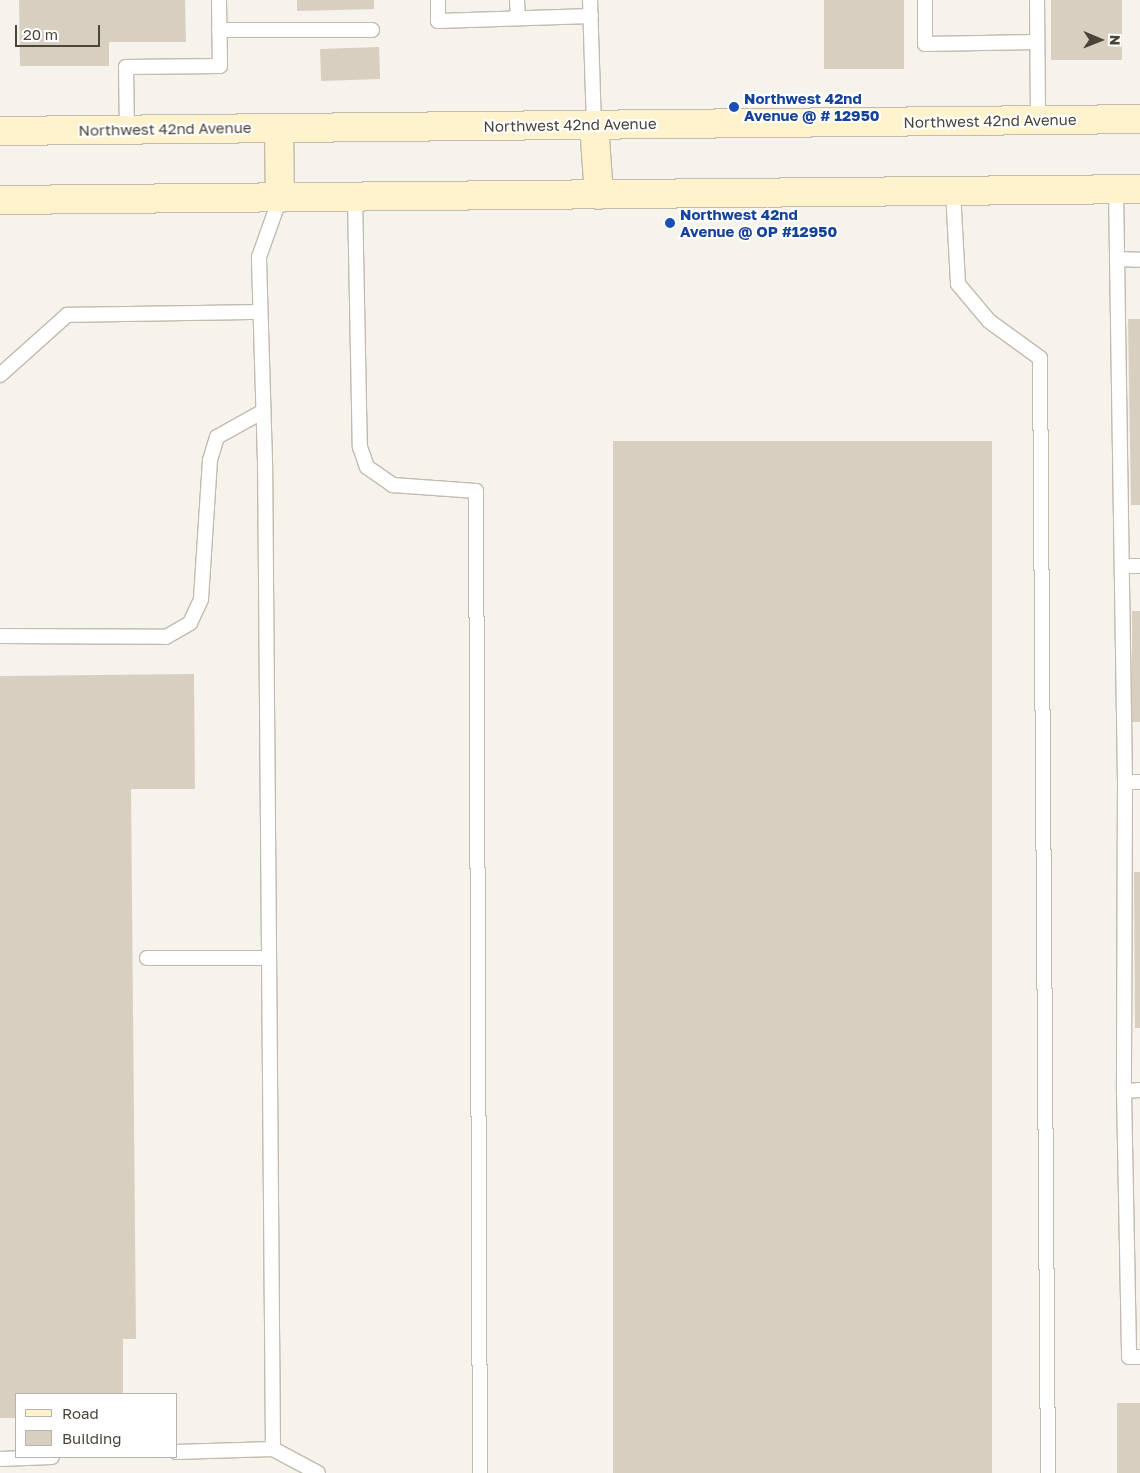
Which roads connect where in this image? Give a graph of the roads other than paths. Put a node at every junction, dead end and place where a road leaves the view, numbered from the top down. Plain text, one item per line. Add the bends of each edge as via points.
1 (219, 0) edge
2 (438, 0) edge
3 (517, 0) edge
4 (590, 0) edge
5 (925, 0) edge
6 (1037, 0) edge
7 (591, 16) junction
8 (518, 18) junction
9 (219, 30) junction
10 (372, 30) dead end
11 (1037, 42) junction
12 (1140, 119) edge
13 (1038, 120) junction
14 (594, 125) junction
15 (279, 128) junction
16 (127, 130) junction
17 (0, 131) edge
18 (1128, 189) edge
19 (953, 191) junction
20 (599, 195) junction
21 (356, 197) junction
22 (280, 198) junction
23 (0, 200) edge
24 (1118, 259) junction
25 (1140, 260) edge
26 (259, 312) junction
27 (0, 376) edge
28 (260, 413) junction
29 (1122, 566) junction
30 (1140, 566) edge
31 (0, 636) edge
32 (1125, 782) junction
33 (1140, 782) edge
34 (147, 958) dead end
35 (269, 958) junction
36 (1124, 1090) junction
37 (1140, 1090) edge
38 (1140, 1357) edge
39 (273, 1449) junction
40 (178, 1452) edge
41 (26, 1458) edge
42 (0, 1459) edge
43 (318, 1473) edge
44 (480, 1473) edge
45 (1048, 1473) edge

1 - 9 lane
2 - 8 lane via 438,21
3 - 8 lane
4 - 7 lane
5 - 11 lane via 925,44
6 - 11 lane
7 - 8 lane
7 - 14 lane
9 - 10 lane
9 - 16 lane via 220,66 126,67
11 - 13 lane
12 - 13 main road, Northwest 42nd Avenue
13 - 14 main road, Northwest 42nd Avenue
14 - 15 main road, Northwest 42nd Avenue
14 - 20 main road
15 - 16 main road, Northwest 42nd Avenue
15 - 22 main road
16 - 17 main road, Northwest 42nd Avenue
18 - 19 main road
18 - 24 lane
19 - 20 main road
19 - 45 lane via 958,284 989,320 1040,358
20 - 21 main road
21 - 22 main road
21 - 44 lane via 360,446 367,468 393,485 476,492
22 - 23 main road
22 - 26 lane via 259,257
24 - 25 lane
24 - 29 lane
26 - 27 lane via 67,315
26 - 28 lane
28 - 31 lane via 217,437 210,460 201,598 190,623 166,638
28 - 35 lane via 265,462
29 - 30 lane
29 - 32 lane
32 - 33 lane
32 - 36 lane
34 - 35 lane
35 - 39 lane
36 - 37 lane
36 - 38 lane via 1129,1357
39 - 40 lane
39 - 43 lane
41 - 42 lane

